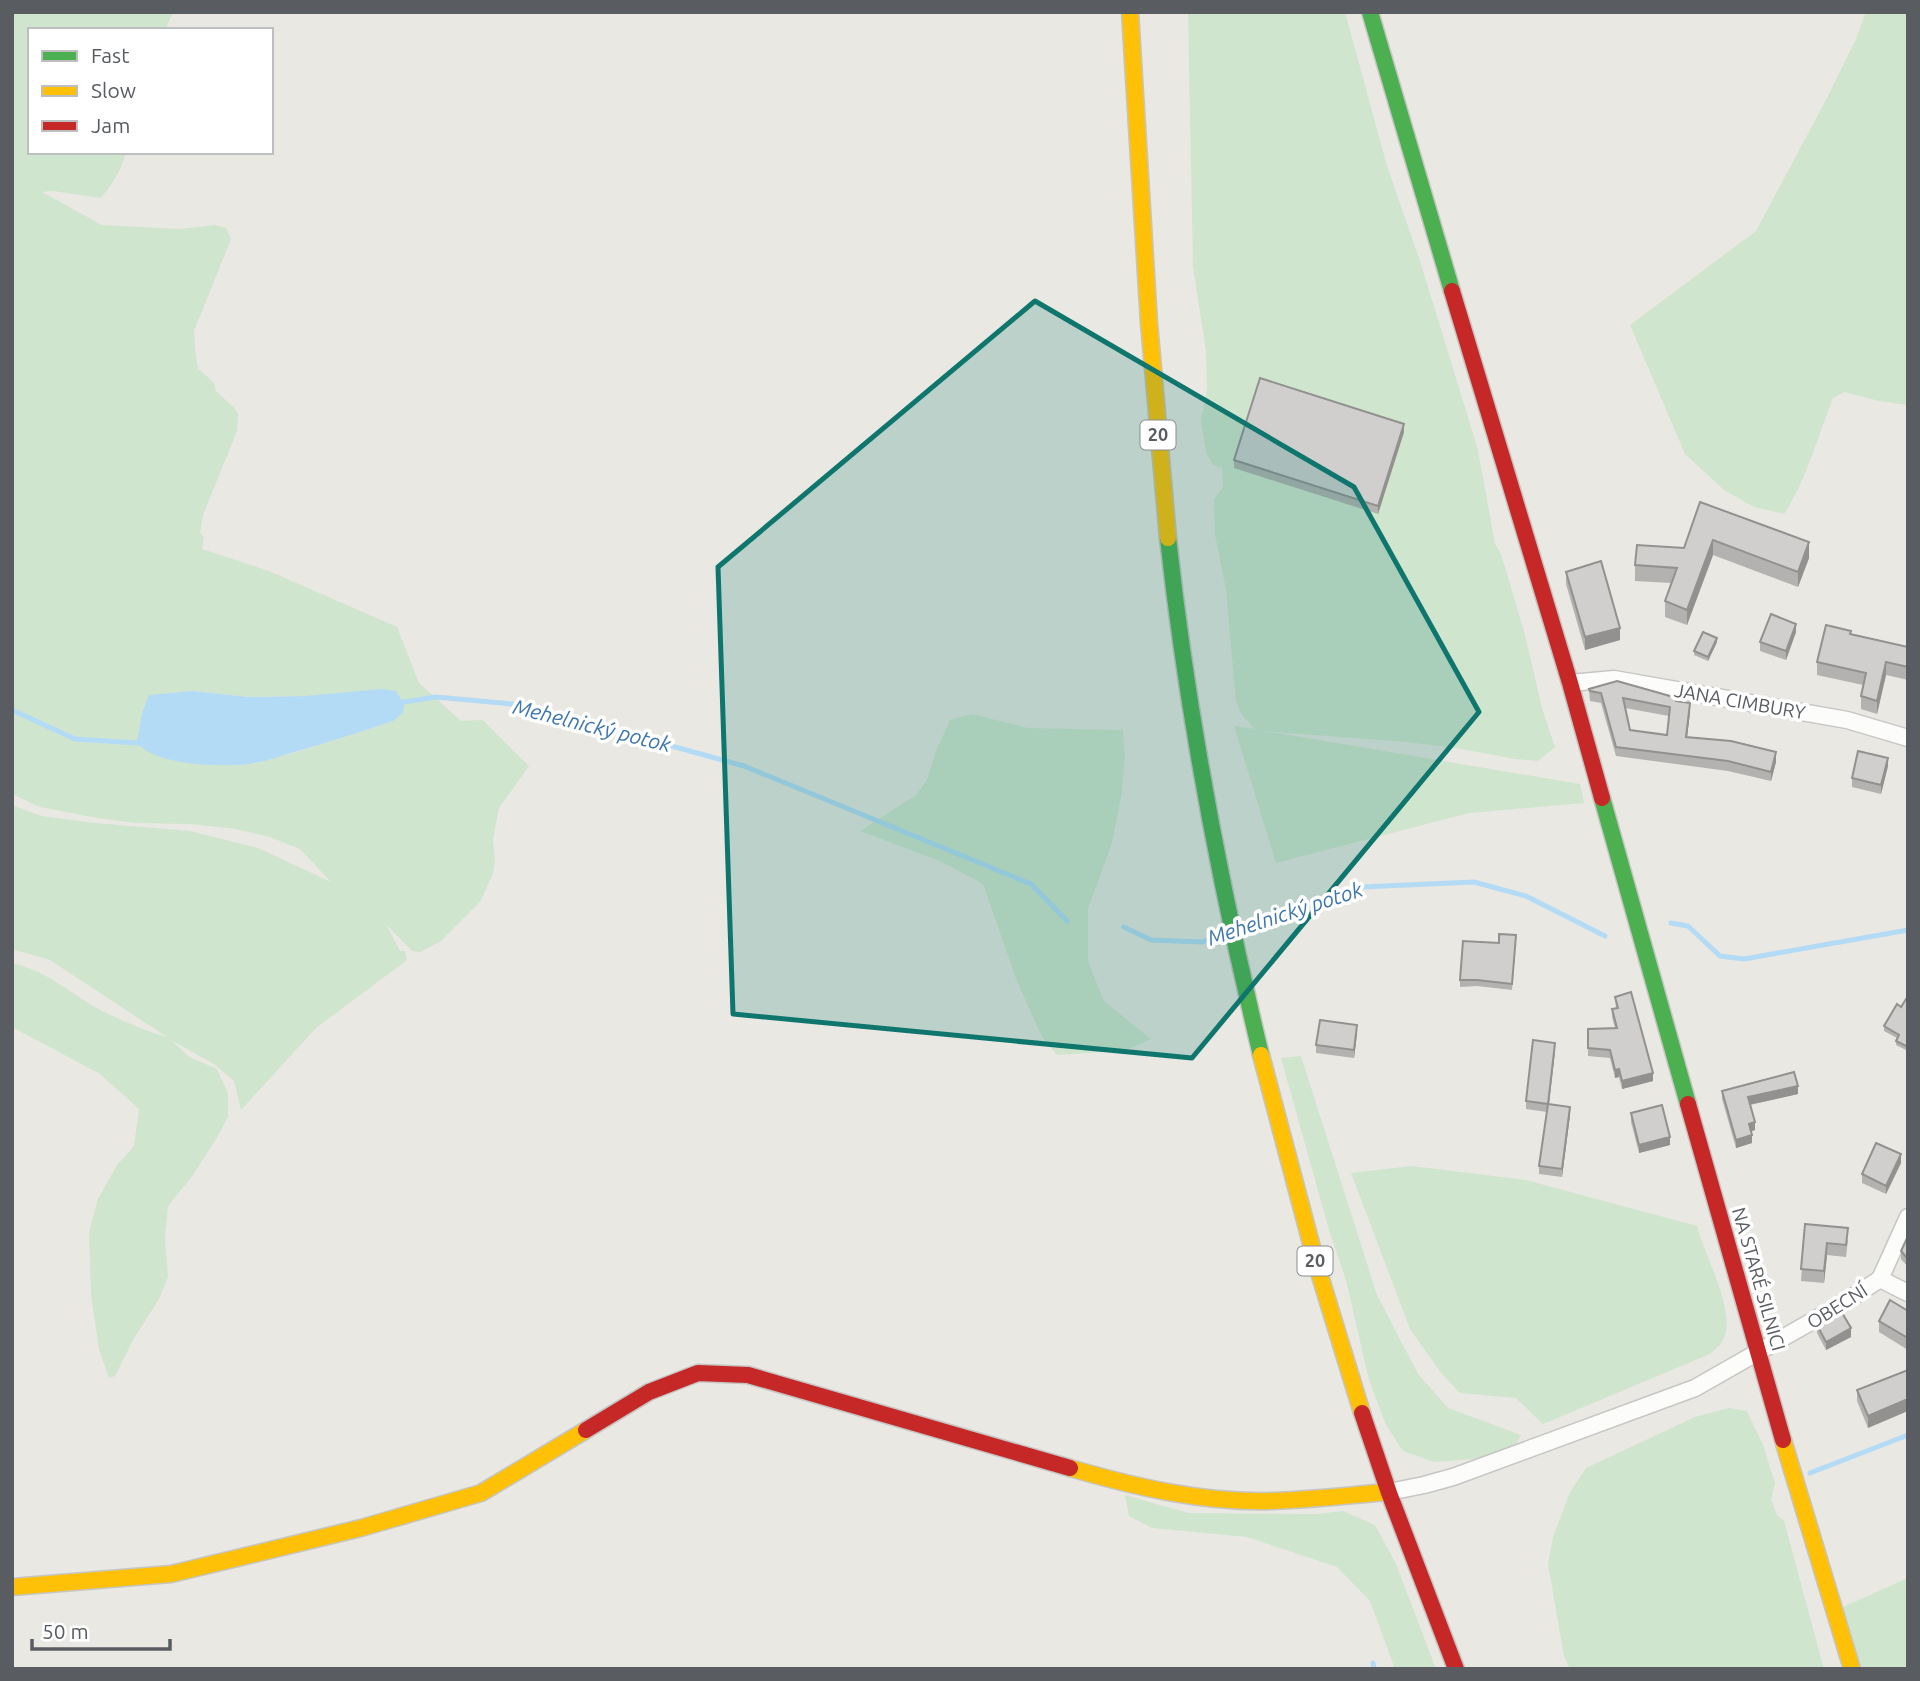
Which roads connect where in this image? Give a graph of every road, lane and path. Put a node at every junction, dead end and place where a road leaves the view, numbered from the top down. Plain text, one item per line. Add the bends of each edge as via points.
1 (1130, 12) edge
2 (1370, 12) edge
3 (1570, 683) junction
4 (1908, 738) edge
5 (1908, 1217) edge
6 (1880, 1279) junction
7 (1908, 1293) edge
8 (1758, 1353) junction
9 (1389, 1492) junction
10 (12, 1587) edge
11 (1456, 1669) edge
12 (1852, 1669) edge

1 - 9 street, 20 via 1161,467 1180,631 1216,855 1284,1146 1326,1297
2 - 3 street, NA STARÉ SILNICI
3 - 4 street, JANA CIMBURY via 1614,679 1847,720
3 - 8 street, NA STARÉ SILNICI
5 - 6 street, OBECNÍ
6 - 7 street, OBECNÍ
6 - 8 street, OBECNÍ
8 - 9 street, OBECNÍ via 1695,1388 1453,1477
8 - 12 street, NA STARÉ SILNICI
9 - 10 street via 1270,1501 1209,1498 1115,1481 748,1375 698,1373 649,1392 481,1493 171,1574
9 - 11 street, 20

